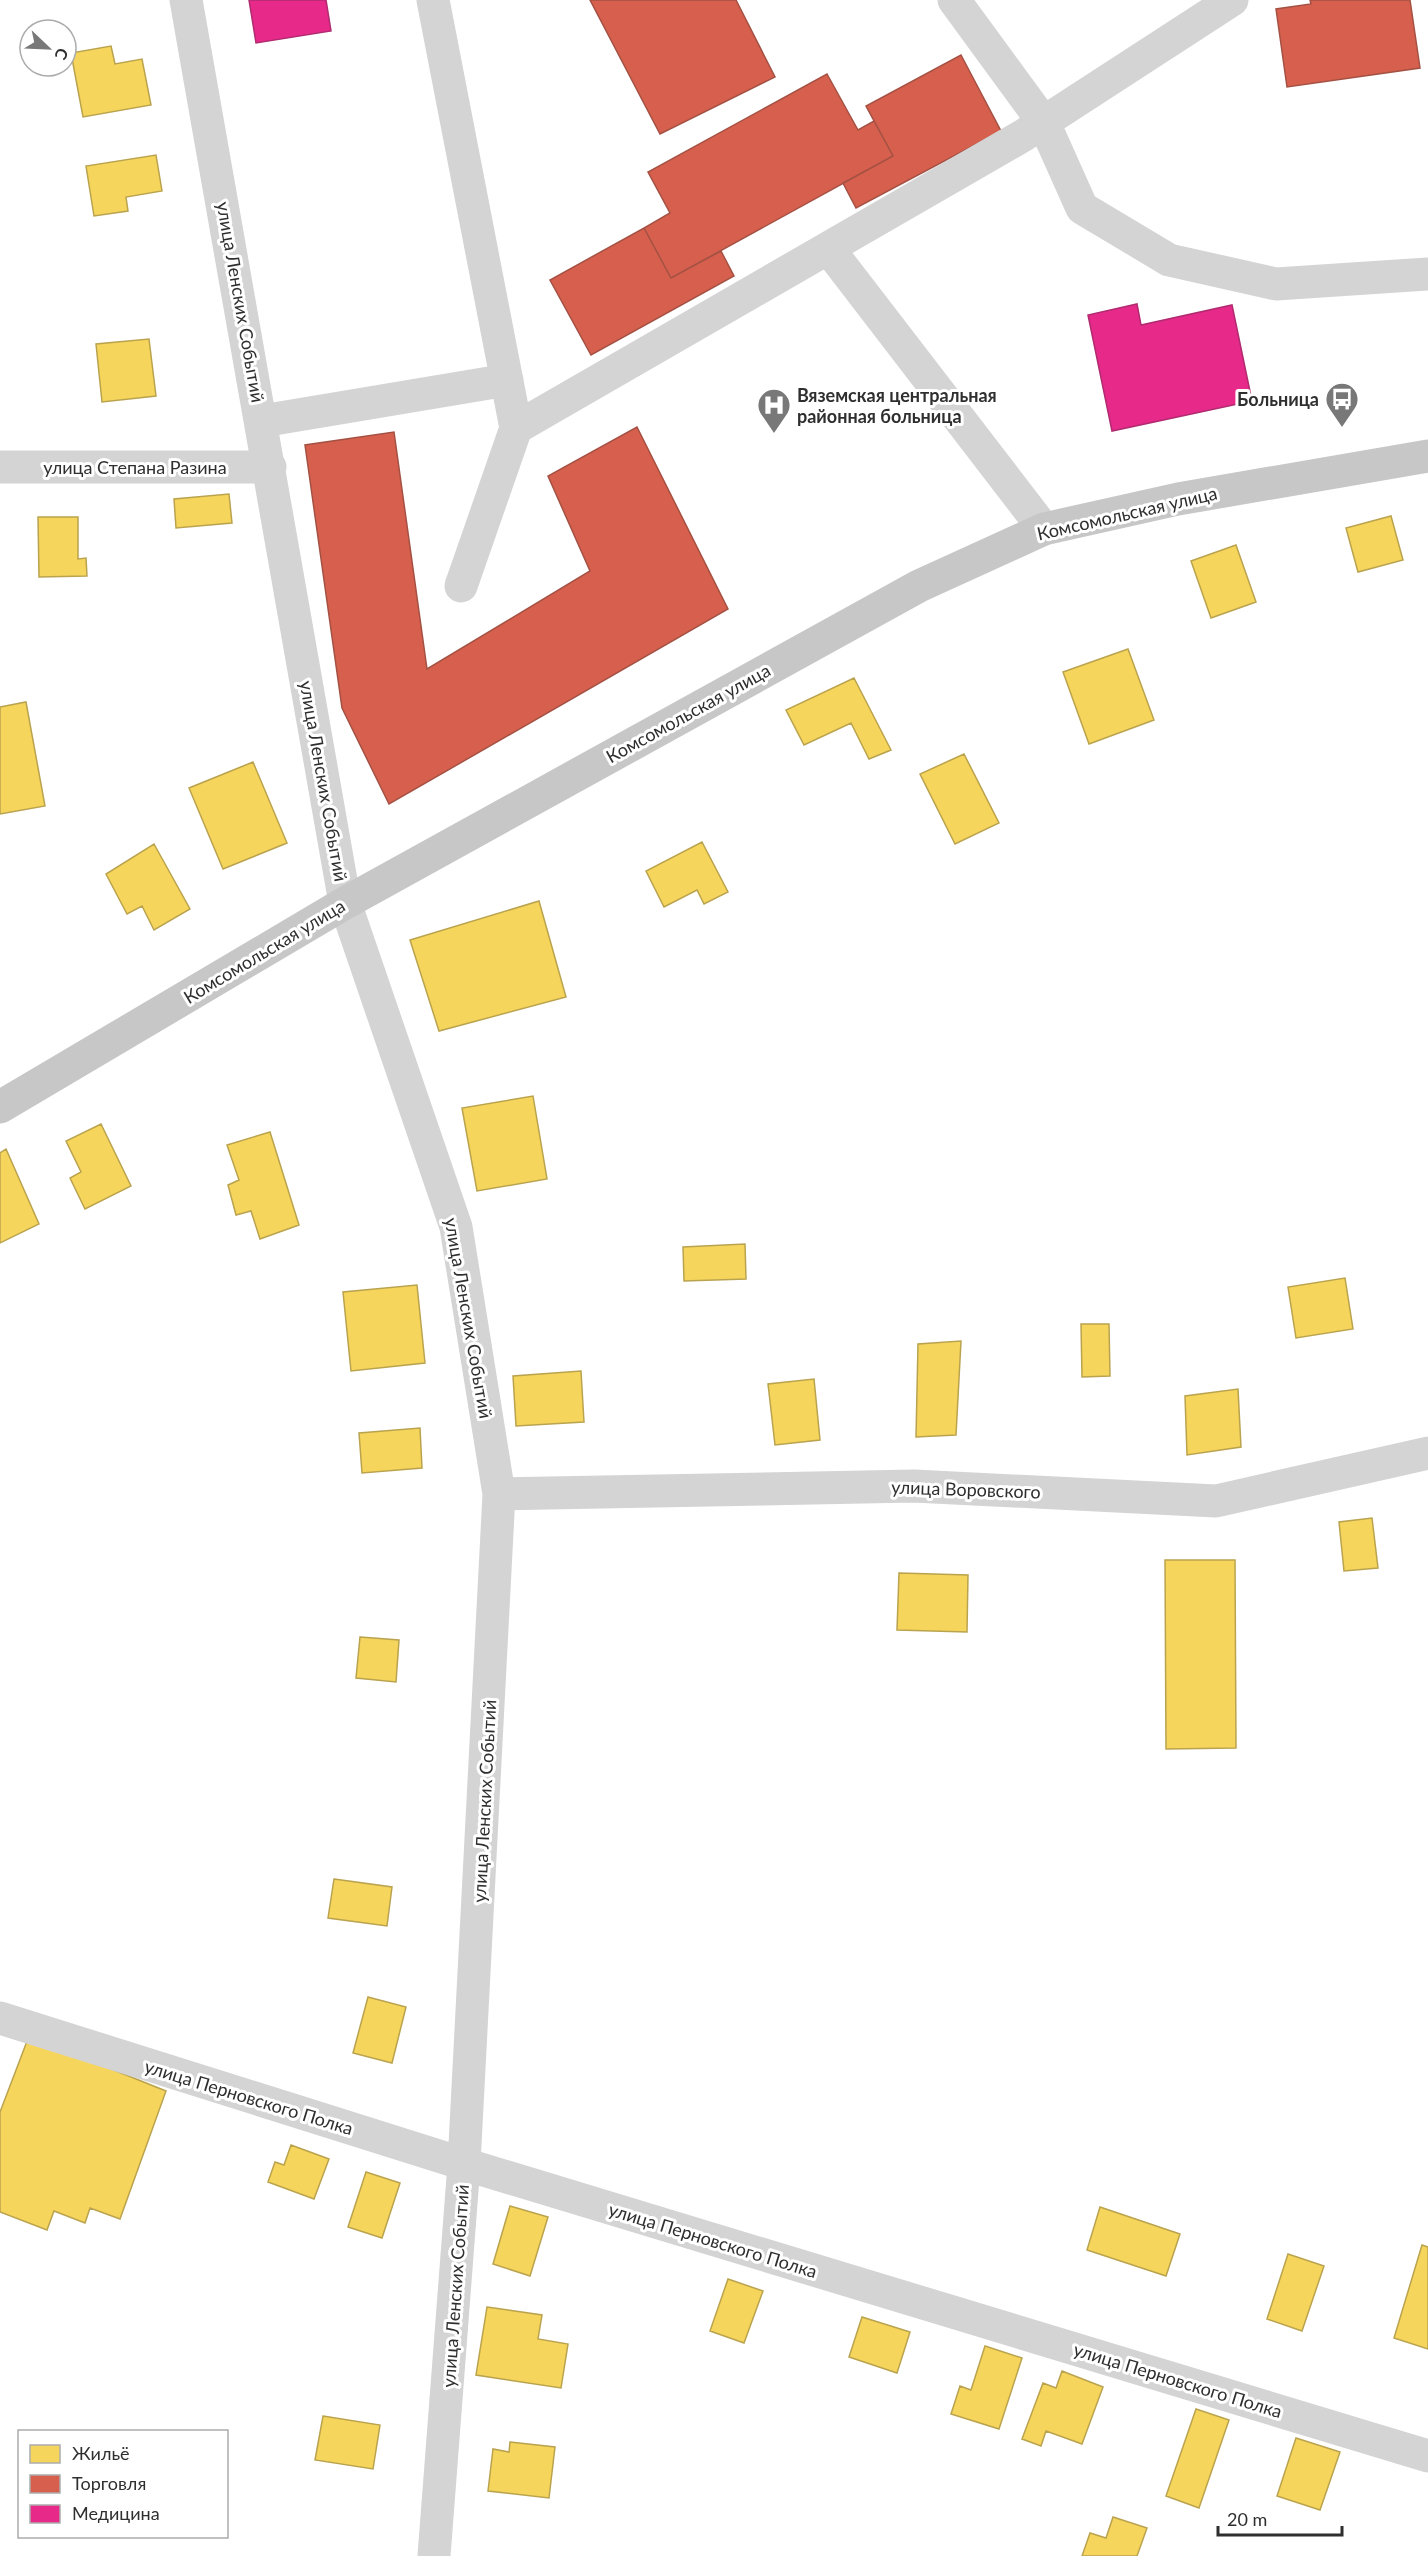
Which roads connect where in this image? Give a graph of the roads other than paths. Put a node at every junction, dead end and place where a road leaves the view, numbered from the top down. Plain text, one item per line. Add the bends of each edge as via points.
1 (186, 0) edge
2 (433, 0) edge
3 (954, 0) edge
4 (1232, 0) edge
5 (1044, 123) junction
6 (828, 248) junction
7 (1428, 274) edge
8 (507, 380) junction
9 (262, 422) junction
10 (516, 428) junction
11 (1428, 456) edge
12 (0, 467) edge
13 (270, 467) junction
14 (1044, 529) junction
15 (461, 586) dead end
16 (345, 903) junction
17 (0, 1107) edge
18 (1428, 1453) edge
19 (499, 1494) junction
20 (0, 2018) edge
21 (464, 2164) junction
22 (1428, 2456) edge
23 (434, 2556) edge

1 - 9 street, улица Ленских Событий
2 - 8 street
3 - 5 street
4 - 5 street
5 - 6 street
5 - 7 street via 1082,208 1169,260 1276,284
6 - 10 street
6 - 14 street
8 - 9 street
8 - 10 street
9 - 13 street, улица Ленских Событий
10 - 15 street
11 - 14 main road, Комсомольская улица via 1178,499
12 - 13 street, улица Степана Разина
13 - 16 street, улица Ленских Событий
14 - 16 main road, Комсомольская улица via 919,586
16 - 17 main road, Комсомольская улица
16 - 19 street, улица Ленских Событий via 456,1227
18 - 19 street, улица Воровского via 1216,1501 914,1486
19 - 21 street, улица Ленских Событий
20 - 21 street, улица Перновского Полка
21 - 22 street, улица Перновского Полка
21 - 23 street, улица Ленских Событий

